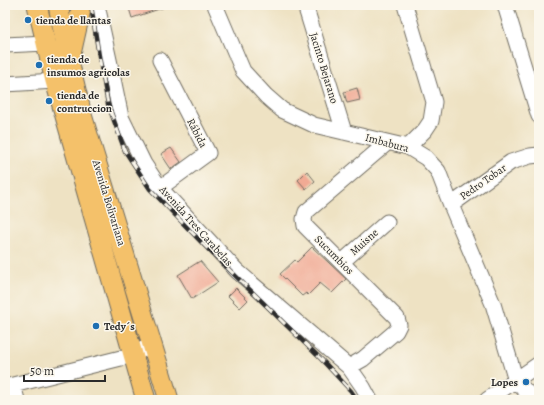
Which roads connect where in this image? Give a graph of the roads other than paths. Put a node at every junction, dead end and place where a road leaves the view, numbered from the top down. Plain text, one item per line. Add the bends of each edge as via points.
1 (37, 5) edge
2 (58, 5) edge
3 (82, 5) edge
4 (97, 5) edge
5 (215, 5) edge
6 (305, 5) edge
7 (405, 5) edge
8 (505, 5) edge
9 (46, 43) junction
10 (5, 45) edge
11 (160, 60) dead end
12 (69, 61) junction
13 (55, 81) junction
14 (5, 84) edge
15 (539, 116) edge
16 (344, 132) junction
17 (387, 143) junction
18 (408, 147) junction
19 (539, 155) edge
20 (160, 188) junction
21 (451, 205) junction
22 (387, 222) dead end
23 (342, 262) junction
24 (152, 344) junction
25 (133, 355) junction
26 (539, 364) edge
27 (349, 367) junction
28 (516, 381) junction
29 (9, 386) edge
30 (17, 400) edge
31 (146, 400) edge
32 (169, 400) edge
33 (370, 400) edge
34 (487, 400) edge
35 (534, 400) edge

1 - 9 main road, Avenida Bolivariana
2 - 12 main road, Avenida Bolivariana
3 - 12 main road
4 - 20 street, Avenida Tres Carabelas via 121,117 144,164
5 - 16 street, Imbabura via 243,71 266,96 282,110 314,125
6 - 16 street, Jacinto Bejarano
7 - 18 street via 434,102 431,121
8 - 15 street
9 - 10 street
9 - 13 main road, Avenida Bolivariana
11 - 20 street, Rábida via 208,153
12 - 24 main road, Avenida Bolivariana via 82,115
13 - 14 street
13 - 25 main road, Avenida Bolivariana
16 - 17 street, Imbabura
17 - 18 street, Imbabura
17 - 23 street, Sucumbios via 306,212 305,226
18 - 21 street, Imbabura via 426,158 438,171
19 - 21 street, Pedro Tobar via 511,162
20 - 27 street, Avenida Tres Carabelas via 238,271
21 - 28 street, Imbabura via 493,304
22 - 23 street, Muisne
23 - 27 street, Sucumbios via 397,318 399,325 396,331 363,359
24 - 25 street
24 - 32 main road, Avenida Bolivariana
25 - 29 street
25 - 31 main road, Avenida Bolivariana
26 - 28 street
27 - 33 street, Avenida Tres Carabelas
28 - 34 street
28 - 35 street, Imbabura
29 - 30 street

